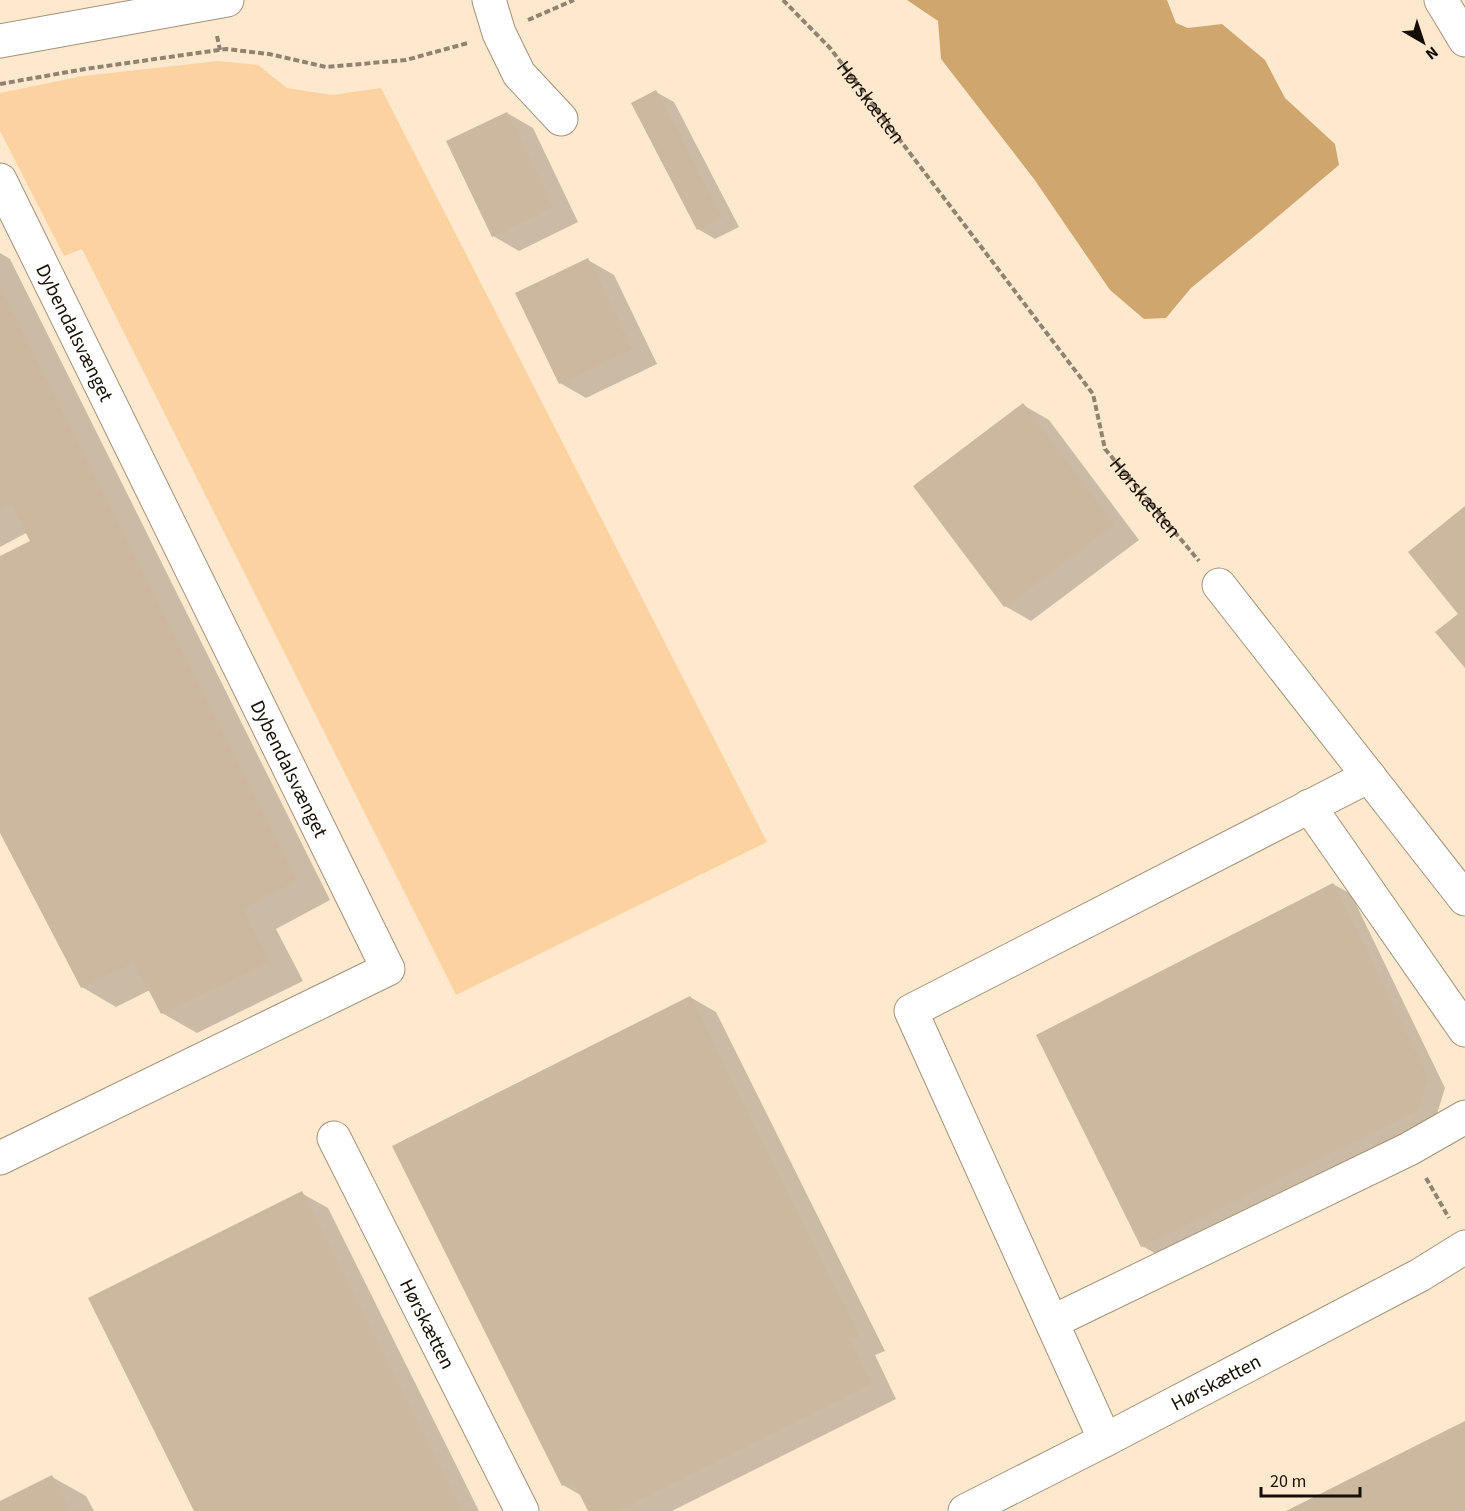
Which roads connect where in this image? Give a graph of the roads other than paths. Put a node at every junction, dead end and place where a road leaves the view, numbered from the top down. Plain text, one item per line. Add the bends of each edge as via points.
1 (227, 0) edge
2 (489, 0) edge
3 (1441, 0) edge
4 (1465, 40) edge
5 (0, 41) edge
6 (561, 120) dead end
7 (0, 180) edge
8 (1219, 585) road end
9 (1369, 776) junction
10 (1309, 806) junction
11 (1465, 899) edge
12 (1465, 1030) edge
13 (1465, 1117) edge
14 (334, 1138) dead end
15 (0, 1158) edge
16 (1459, 1237) edge
17 (1052, 1322) junction
18 (1105, 1440) junction
19 (522, 1511) edge
20 (965, 1511) edge

1 - 5 street
2 - 6 street via 499,33 519,74
3 - 4 street
7 - 15 street, Dybendalsvænget via 388,969
8 - 9 street
9 - 10 street
9 - 11 street
10 - 12 street
10 - 17 street via 911,1011
13 - 17 street via 1409,1149
14 - 19 street, Hørskætten
16 - 18 street, Hørskætten via 1420,1275
17 - 18 street
18 - 20 street, Hørskætten

